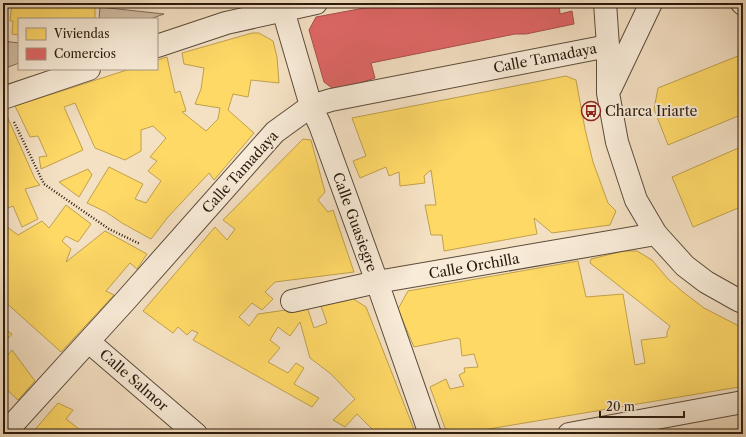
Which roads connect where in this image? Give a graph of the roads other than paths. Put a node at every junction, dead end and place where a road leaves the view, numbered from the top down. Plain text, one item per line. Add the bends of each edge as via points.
1 (316, 3) edge
2 (605, 3) edge
3 (650, 3) edge
4 (282, 10) junction
5 (158, 46) edge
6 (608, 46) junction
7 (86, 70) edge
8 (608, 93) junction
9 (3, 98) edge
10 (311, 106) junction
11 (656, 234) junction
12 (377, 282) junction
13 (292, 301) dead end
14 (743, 302) edge
15 (89, 342) junction
16 (743, 402) edge
17 (183, 430) edge
18 (4, 434) edge
19 (430, 434) edge
20 (569, 434) edge

1 - 4 street
2 - 6 street
3 - 8 street
4 - 5 street via 226,23
4 - 10 street, Calle Guasiegre
6 - 8 street
6 - 10 street, Calle Tamadaya
7 - 9 street
8 - 11 street via 616,142 636,200
10 - 12 street, Calle Guasiegre
10 - 15 street, Calle Tamadaya via 275,132
11 - 12 street, Calle Orchilla
11 - 14 street via 685,266 706,282
12 - 13 street, Calle Orchilla
12 - 19 street, Calle Guasiegre
15 - 17 street, Calle Salmor
15 - 18 street, Calle Tamadaya
16 - 20 street

